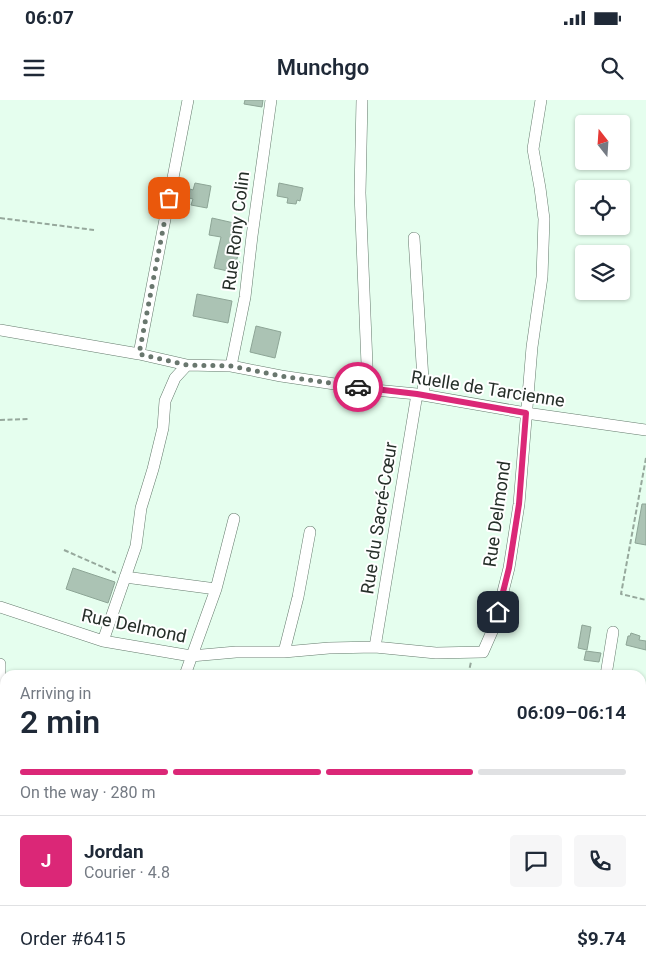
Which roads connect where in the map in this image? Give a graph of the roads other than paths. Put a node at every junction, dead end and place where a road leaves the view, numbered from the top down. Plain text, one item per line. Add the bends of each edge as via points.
1 (188, 100) edge
2 (271, 100) edge
3 (362, 100) edge
4 (541, 100) edge
5 (414, 238) dead end
6 (0, 330) edge
7 (139, 354) junction
8 (187, 365) junction
9 (231, 366) junction
10 (368, 389) junction
11 (420, 395) junction
12 (526, 413) junction
13 (646, 430) edge
14 (234, 519) dead end
15 (310, 532) dead end
16 (125, 577) junction
17 (216, 589) junction
18 (0, 607) edge
19 (613, 632) dead end
20 (103, 641) junction
21 (375, 647) junction
22 (284, 652) junction
23 (191, 656) junction
24 (0, 664) edge
25 (187, 670) edge
26 (607, 670) edge
27 (0, 687) edge

1 - 7 street
2 - 9 street, Rue Rony Colin via 245,297
3 - 10 street via 360,193
4 - 12 street, Rue Delmond via 533,149 544,219 542,276
5 - 11 street, Rue du Sacré-Cœur
6 - 7 street, Ruelle de Tarcienne
7 - 8 street, Ruelle de Tarcienne
8 - 9 street, Ruelle de Tarcienne
8 - 16 street via 175,378 165,401 163,428 141,508 136,546
9 - 10 street, Ruelle de Tarcienne
10 - 11 street, Ruelle de Tarcienne
11 - 12 street, Ruelle de Tarcienne
11 - 21 street, Rue du Sacré-Cœur
12 - 13 street, Ruelle de Tarcienne
12 - 21 street, Rue Delmond via 519,504 509,568 494,627 483,652 436,653
14 - 17 street
15 - 22 street
16 - 17 street
16 - 20 street
17 - 23 street
18 - 20 street, Rue Delmond
19 - 26 street
20 - 23 street, Rue Delmond
21 - 22 street, Rue Delmond
22 - 23 street, Rue Delmond
23 - 25 street
24 - 27 street

